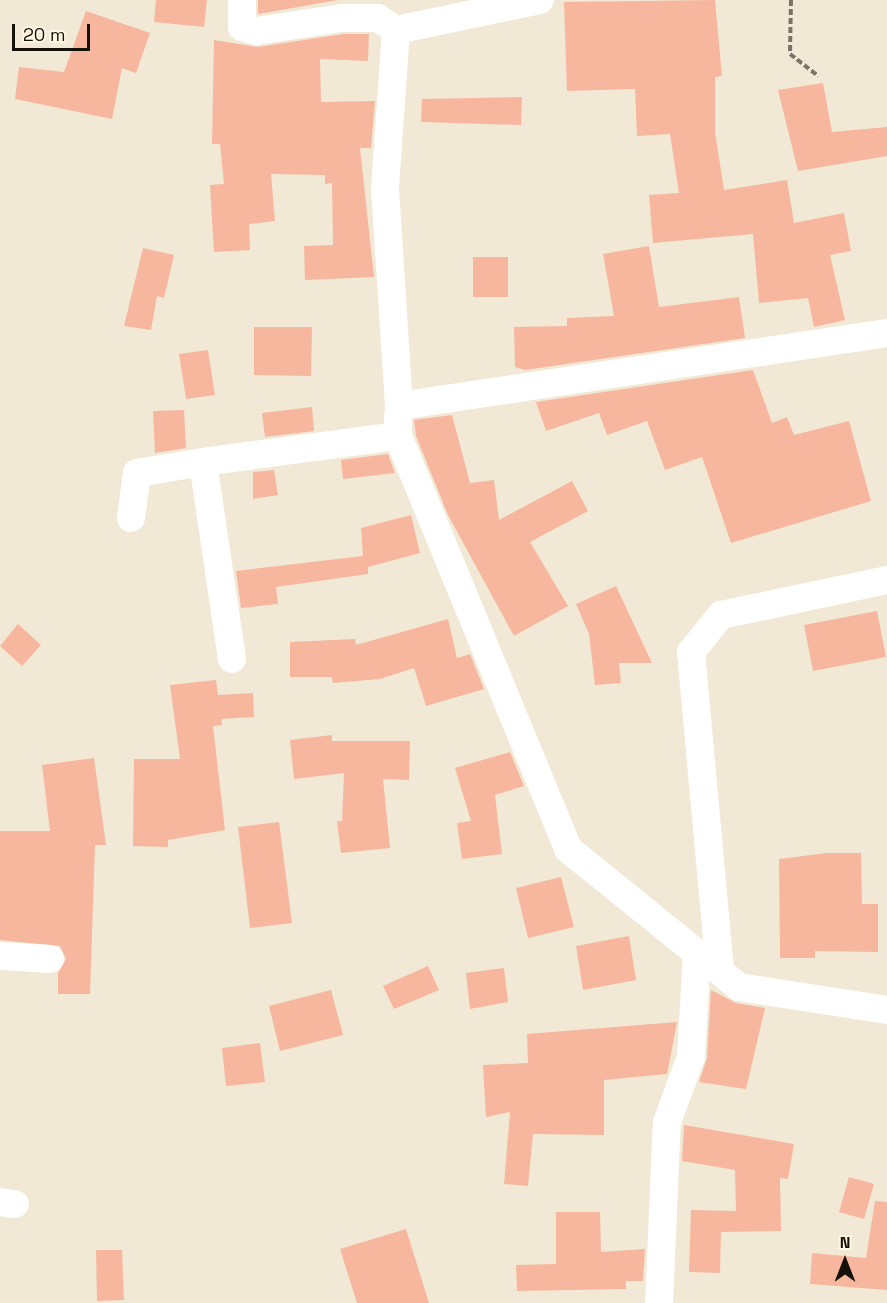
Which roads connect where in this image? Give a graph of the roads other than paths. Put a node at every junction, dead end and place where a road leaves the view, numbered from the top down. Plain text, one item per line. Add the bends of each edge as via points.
1 (242, 0) edge
2 (540, 0) edge
3 (396, 30) junction
4 (887, 333) edge
5 (399, 406) junction
6 (398, 436) junction
7 (203, 462) junction
8 (131, 518) dead end
9 (887, 580) edge
10 (232, 659) dead end
11 (697, 953) junction
12 (0, 956) edge
13 (50, 959) dead end
14 (720, 971) junction
15 (887, 1010) edge
16 (659, 1303) edge

1 - 3 street via 242,27 256,31 342,18 378,18
2 - 3 street
3 - 5 street via 385,189
4 - 5 street via 563,377
5 - 6 street
6 - 7 street
6 - 11 street via 568,849
7 - 8 street via 137,473
7 - 10 street
9 - 14 street via 721,615 691,652
11 - 14 street
11 - 16 street via 691,1057 667,1122
12 - 13 street
14 - 15 street via 739,987

